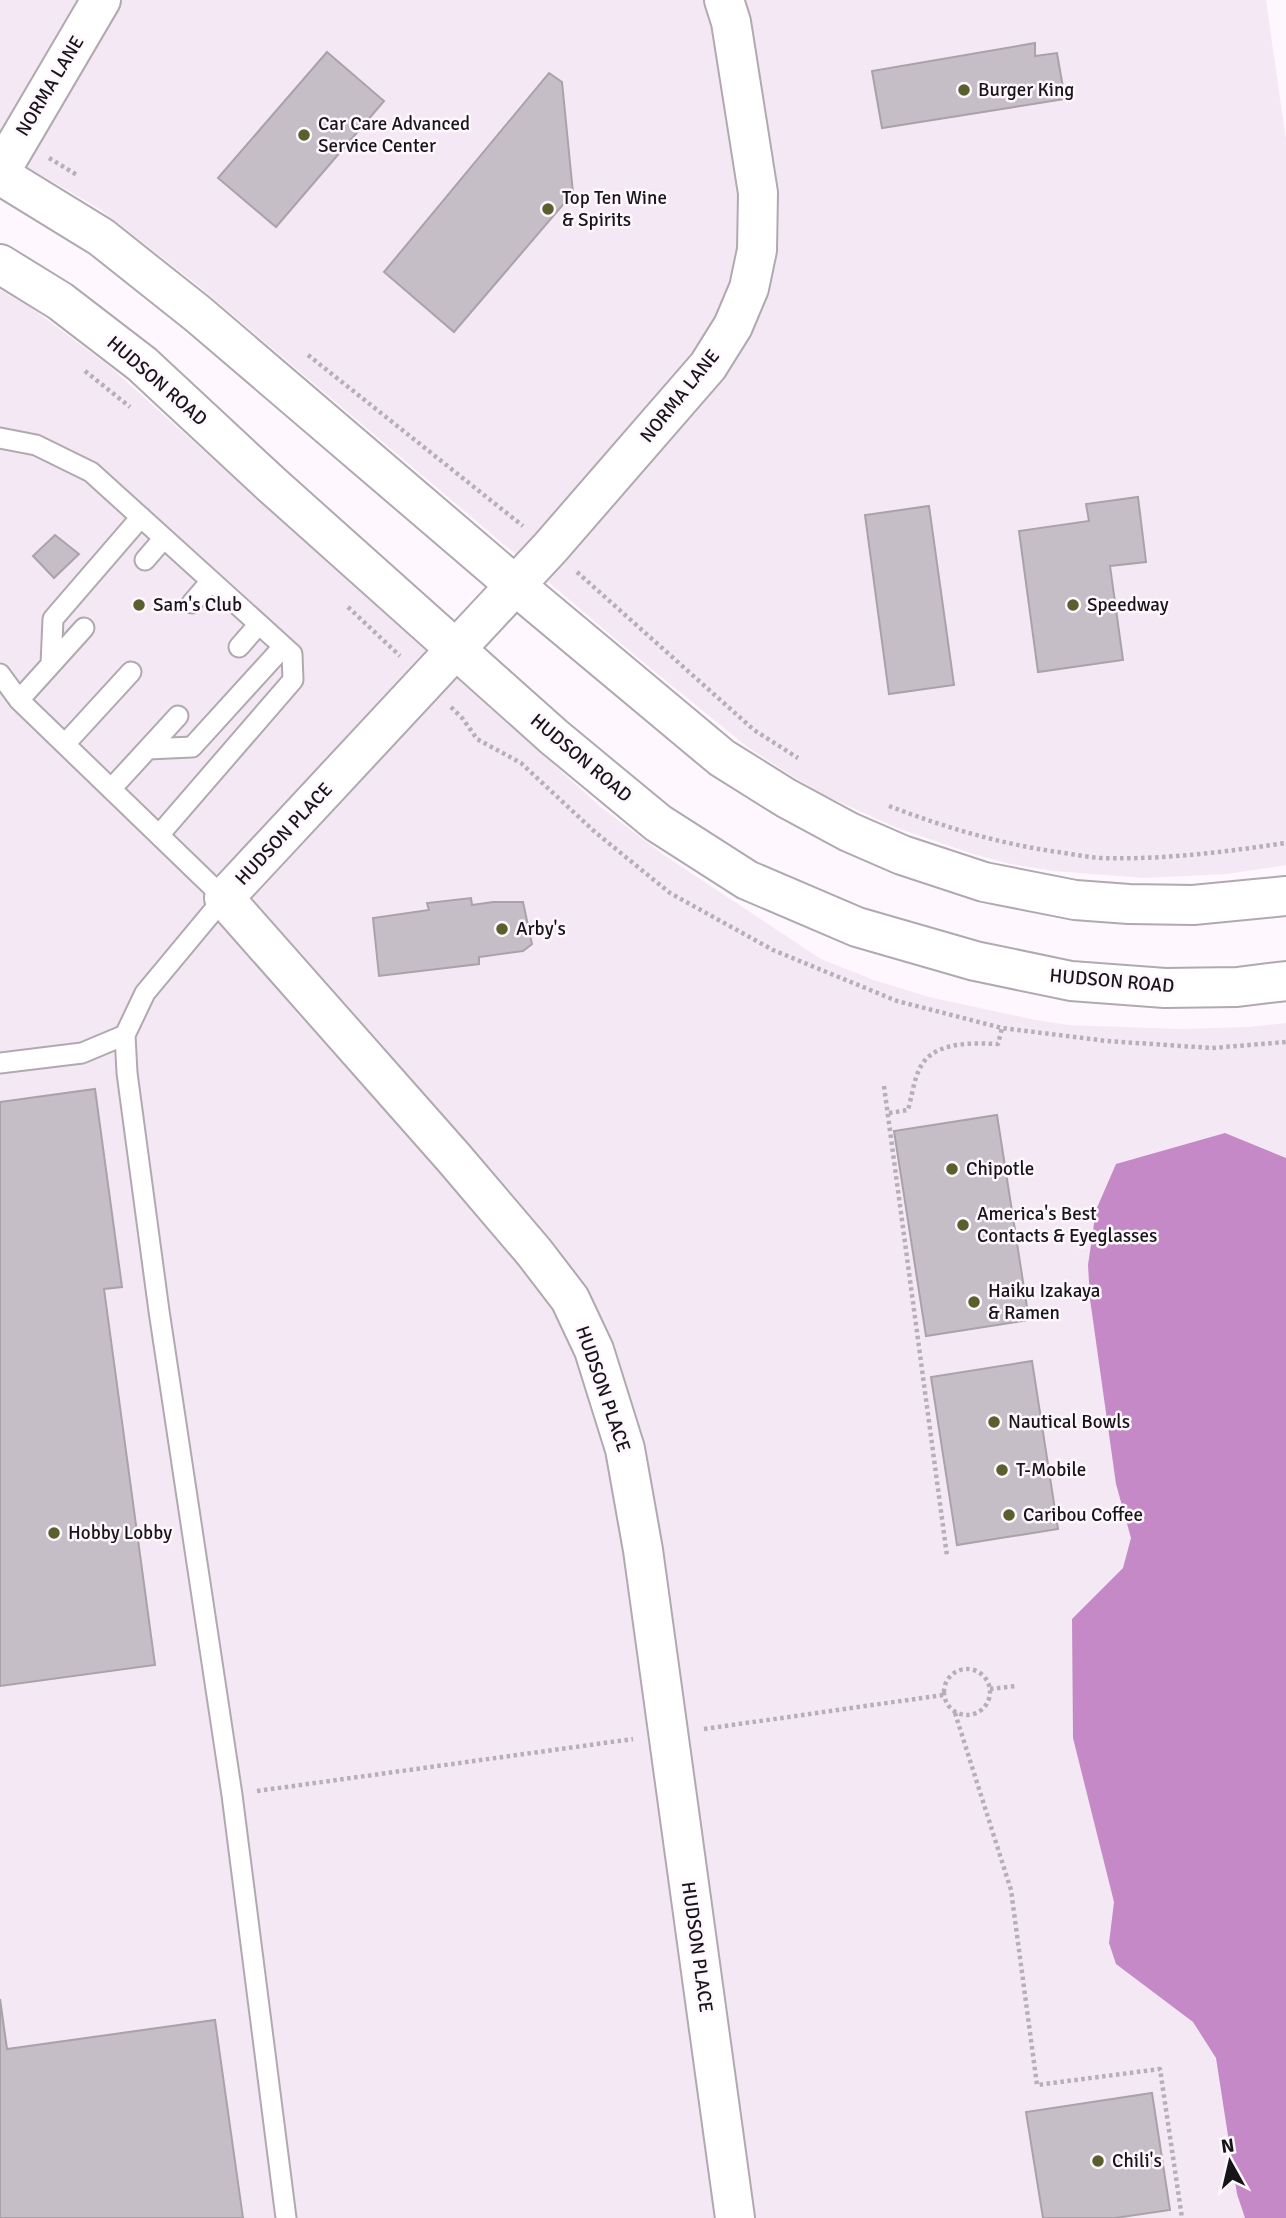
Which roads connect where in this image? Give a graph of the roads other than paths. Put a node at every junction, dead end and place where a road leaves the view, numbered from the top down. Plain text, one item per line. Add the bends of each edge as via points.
1 (101, 0) edge
2 (724, 0) edge
3 (0, 174) edge
4 (0, 264) edge
5 (0, 438) edge
6 (141, 517) junction
7 (164, 538) junction
8 (145, 560) dead end
9 (211, 581) junction
10 (516, 586) junction
11 (192, 603) dead end
12 (259, 624) junction
13 (84, 628) dead end
14 (239, 647) dead end
15 (284, 647) junction
16 (457, 649) junction
17 (51, 664) junction
18 (131, 672) dead end
19 (0, 674) edge
20 (19, 700) junction
21 (178, 716) dead end
22 (65, 744) junction
23 (148, 749) junction
24 (111, 789) junction
25 (159, 835) junction
26 (1286, 896) edge
27 (224, 898) junction
28 (1286, 981) edge
29 (125, 1035) junction
30 (0, 1063) edge
31 (286, 2218) edge
32 (734, 2218) edge

1 - 3 street, NORMA LANE
2 - 10 street, NORMA LANE via 732,22 758,193 757,250 748,288 733,326 708,366
3 - 10 street via 101,237 198,314
4 - 16 street, HUDSON ROAD via 60,301 142,364
5 - 6 lane via 36,445 91,472
6 - 7 lane
6 - 17 lane via 53,619
7 - 8 lane
7 - 9 lane
9 - 11 lane
9 - 12 lane
10 - 16 street, NORMA LANE
10 - 26 street via 722,758 849,832 901,855 984,882 1075,900 1193,905
12 - 14 lane
12 - 15 lane
13 - 17 lane
15 - 23 lane via 192,747
15 - 25 lane via 292,654 293,680
16 - 27 street, HUDSON PLACE
16 - 28 street, HUDSON ROAD via 554,737 659,822 747,880 857,927 975,961 1072,981 1166,988
17 - 20 lane
18 - 22 lane
19 - 20 lane
20 - 22 lane
21 - 23 lane
22 - 24 lane
23 - 24 lane
24 - 25 lane
25 - 27 lane
27 - 29 lane via 145,993
27 - 32 street, HUDSON PLACE via 534,1252 570,1299 594,1350 625,1449 643,1550
29 - 30 lane via 82,1053
29 - 31 lane via 148,1236 232,1795

